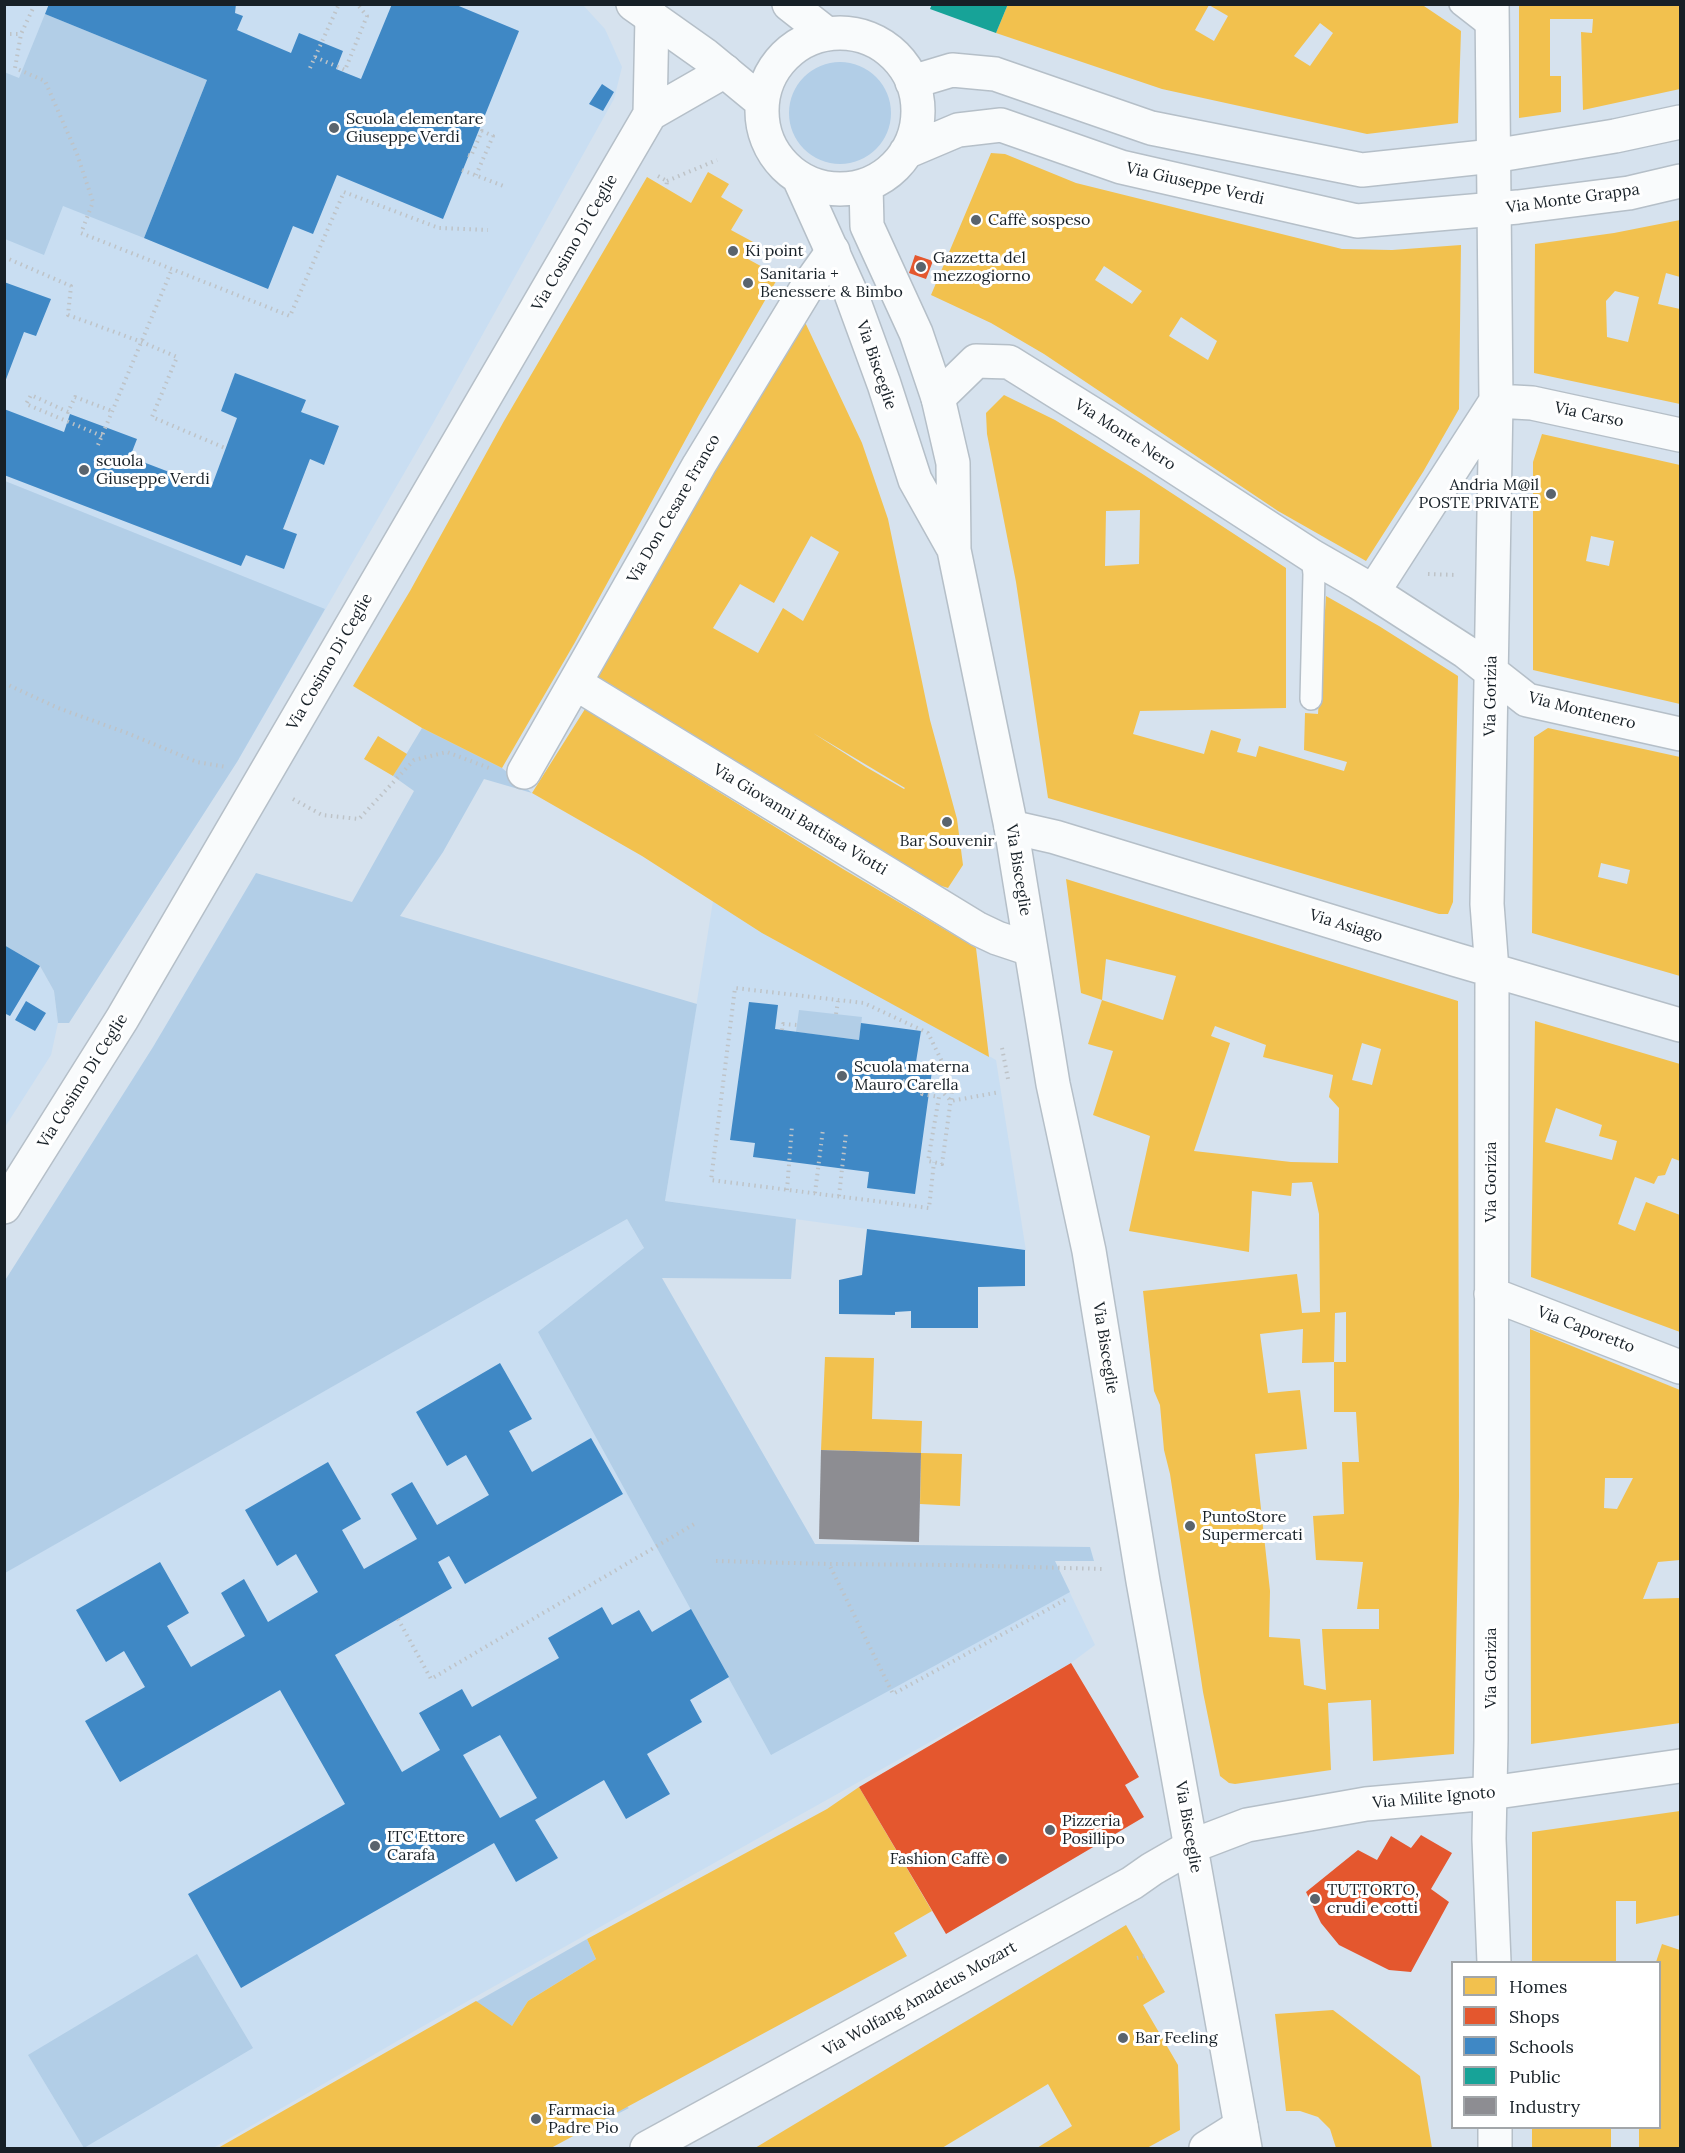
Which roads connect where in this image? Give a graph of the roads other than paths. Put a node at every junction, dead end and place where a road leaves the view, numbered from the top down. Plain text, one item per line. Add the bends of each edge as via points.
1 (789, 4) edge
2 (1460, 4) edge
3 (643, 11) edge
4 (1492, 17) edge
5 (827, 34) junction
6 (725, 71) junction
7 (912, 82) junction
8 (762, 102) junction
9 (650, 114) junction
10 (1680, 122) edge
11 (906, 152) junction
12 (1493, 156) junction
13 (799, 178) junction
14 (1680, 181) edge
15 (866, 185) junction
16 (1494, 210) junction
17 (833, 251) junction
18 (938, 398) junction
19 (1496, 401) junction
20 (1680, 435) edge
21 (954, 550) junction
22 (1312, 556) junction
23 (1373, 592) junction
24 (1491, 672) junction
25 (575, 683) junction
26 (1311, 699) dead end
27 (1680, 734) edge
28 (509, 771) road end
29 (1011, 827) junction
30 (1030, 949) junction
31 (1492, 970) junction
32 (1680, 1025) edge
33 (4, 1207) edge
34 (1491, 1294) junction
35 (1680, 1367) edge
36 (1680, 1766) edge
37 (1490, 1793) junction
38 (1192, 1846) junction
39 (1494, 1961) edge
40 (1495, 2129) edge
41 (1243, 2137) edge
42 (647, 2148) edge
43 (1206, 2148) edge
44 (1495, 2148) edge

1 - 5 street
2 - 4 lane
3 - 6 street
3 - 9 street
4 - 12 street, Via Monte Grappa
5 - 7 street, Via Giuseppe Verdi via 853,34 878,43 898,59
5 - 8 street, Via Giuseppe Verdi via 803,42 783,57 769,78
6 - 8 street
6 - 9 street
7 - 11 street, Via Giuseppe Verdi via 918,105 915,130
7 - 12 street via 952,70 994,74 1150,128 1362,170
8 - 13 street, Via Giuseppe Verdi via 769,146 781,164
9 - 33 street, Via Cosimo Di Ceglie via 122,1019
10 - 12 street
11 - 15 street, Via Giuseppe Verdi via 889,172
11 - 16 street, Via Giuseppe Verdi via 958,130 1001,125 1121,167 1357,221
12 - 16 street, Via Monte Grappa
13 - 15 street, Via Giuseppe Verdi via 820,187 843,190
13 - 17 street, Via Bisceglie
14 - 16 street, Via Monte Grappa via 1629,193
15 - 18 street, Via Bisceglie via 867,226 915,333
16 - 19 street, Via Gorizia
17 - 21 street, Via Bisceglie via 884,384 915,480
17 - 25 street, Via Don Cesare Franco via 699,465
18 - 21 street, Via Bisceglie via 953,463
18 - 22 street, Via Monte Nero via 976,361 1009,362
19 - 20 street, Via Carso via 1532,403
19 - 23 street
19 - 24 street, Via Gorizia
21 - 29 street, Via Bisceglie
22 - 23 street, Via Monte Nero
22 - 26 lane
23 - 24 street, Via Monte Nero
24 - 27 street, Via Montenero via 1527,700
24 - 31 street, Via Gorizia via 1487,904
25 - 28 street, Via Don Cesare Franco
25 - 30 street, Via Giovanni Battista Viotti via 978,929
29 - 30 street, Via Bisceglie
29 - 31 street, Via Asiago
30 - 38 street, Via Bisceglie via 1053,1084 1089,1251 1143,1581
31 - 32 street, Via Asiago
31 - 34 street, Via Gorizia
34 - 35 street, Via Caporetto
34 - 37 street, Via Gorizia
36 - 37 street, Via Milite Ignoto
37 - 38 street, Via Milite Ignoto via 1366,1804 1247,1825
37 - 39 street, Via Gorizia
38 - 41 street, Via Bisceglie
38 - 42 street, Via Wolfang Amadeus Mozart via 1132,1883
40 - 44 street
41 - 43 street

